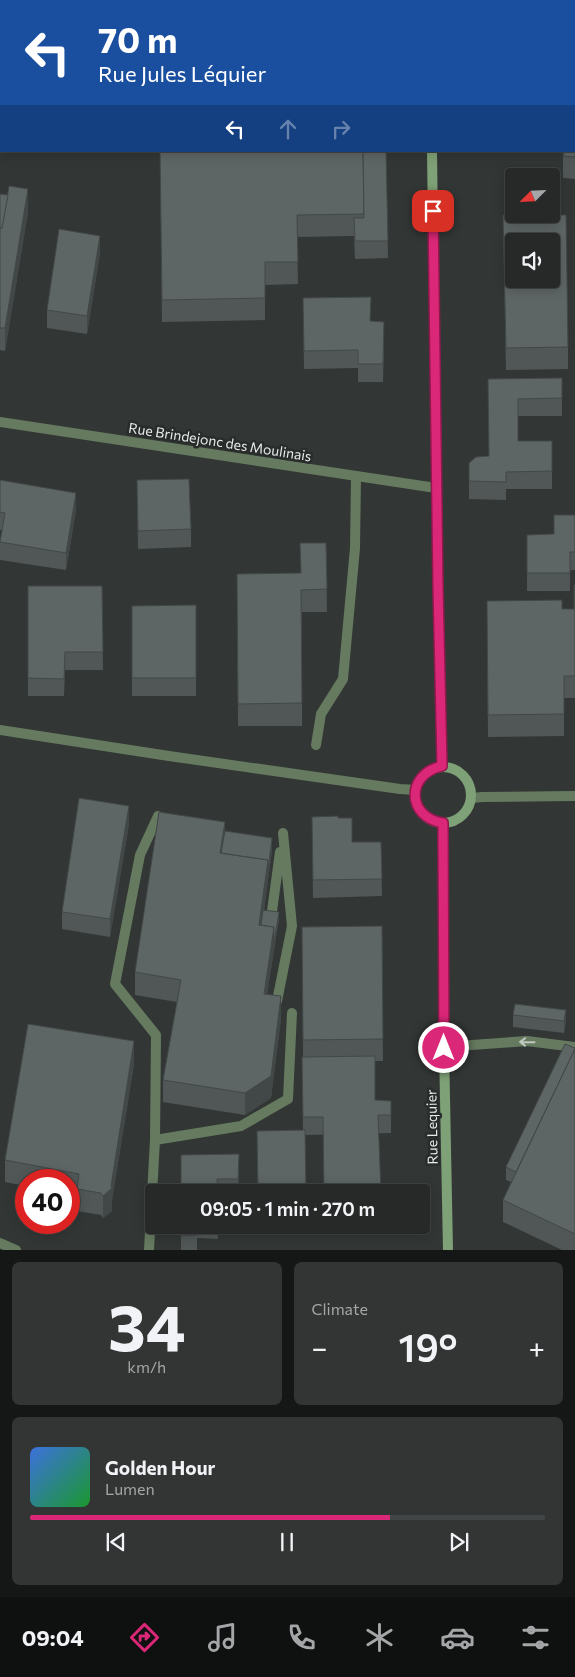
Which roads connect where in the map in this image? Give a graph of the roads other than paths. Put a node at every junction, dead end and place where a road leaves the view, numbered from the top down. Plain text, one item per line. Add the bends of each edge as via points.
1 (432, 152) edge
2 (0, 422) edge
3 (356, 477) junction
4 (436, 488) junction
5 (0, 730) edge
6 (316, 745) dead end
7 (442, 766) junction
8 (416, 790) junction
9 (575, 796) edge
10 (472, 798) junction
11 (158, 816) edge
12 (443, 823) junction
13 (272, 911) edge
14 (277, 1001) edge
15 (292, 1013) dead end
16 (444, 1048) junction
17 (575, 1048) edge
18 (155, 1140) junction
19 (0, 1243) edge
20 (16, 1250) edge
21 (149, 1250) edge
22 (448, 1250) edge

1 - 4 street
2 - 3 street, Rue Brindejonc des Moulinais
3 - 4 street, Rue Brindejonc des Moulinais
3 - 6 street via 355,548 343,679 320,714
4 - 7 street
5 - 8 street
7 - 8 street via 425,773
7 - 10 street via 461,772 471,789
8 - 12 street via 417,806 422,813
9 - 10 street
10 - 12 street via 459,819
11 - 18 street via 140,855 115,984 156,1035
12 - 16 street, Rue Lequier
13 - 14 street via 283,833 292,926
15 - 18 street via 288,1099 241,1126
17 -> 16 street via 527,1041
16 - 22 street, Rue Lequier
18 - 21 street
19 - 20 street

